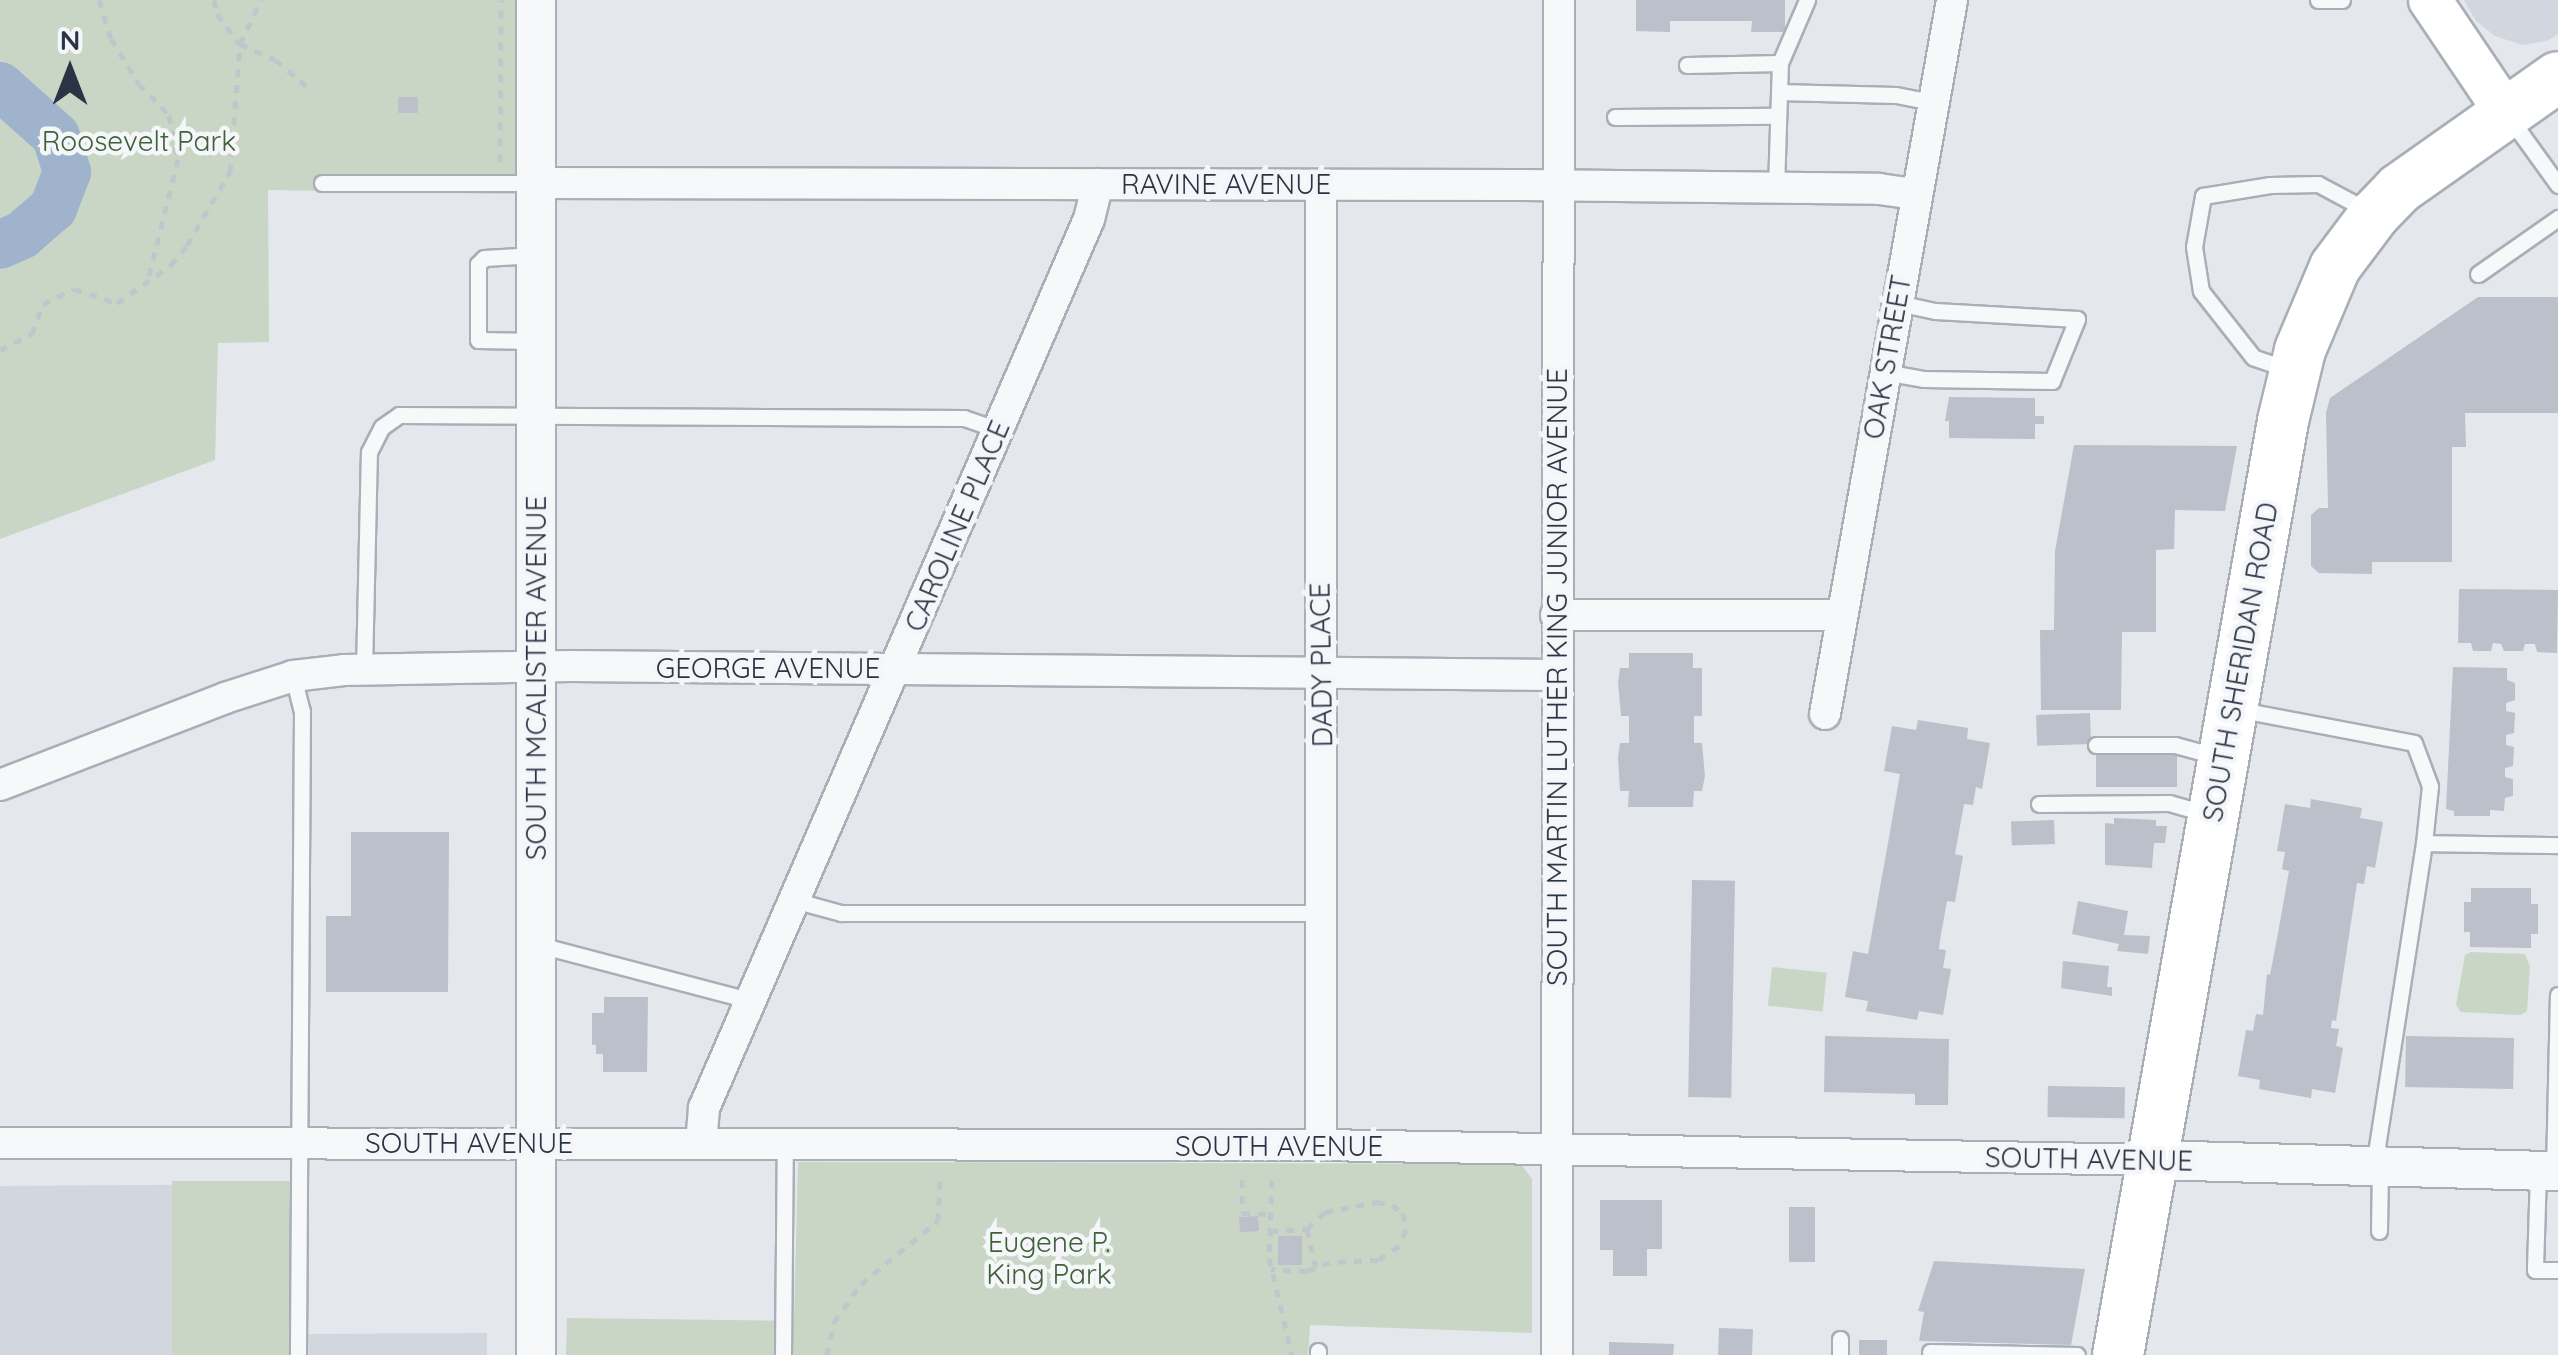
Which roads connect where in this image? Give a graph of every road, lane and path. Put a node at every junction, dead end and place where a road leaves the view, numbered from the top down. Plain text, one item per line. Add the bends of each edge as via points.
1 (100, 0) edge
2 (214, 0) edge
3 (261, 0) edge
4 (501, 0) edge
5 (536, 0) edge
6 (1560, 0) edge
7 (1808, 0) edge
8 (1952, 0) edge
9 (2318, 0) edge
10 (2342, 0) edge
11 (2430, 0) edge
12 (240, 44) junction
13 (1780, 63) junction
14 (1687, 64) dead end
15 (2558, 77) edge
16 (312, 91) dead end
17 (1779, 92) junction
18 (1932, 102) junction
19 (2507, 114) junction
20 (1778, 116) junction
21 (1615, 117) dead end
22 (500, 163) dead end
23 (322, 183) dead end
24 (536, 183) junction
25 (1098, 184) junction
26 (1321, 185) junction
27 (2558, 185) edge
28 (1557, 186) junction
29 (1776, 188) junction
30 (1915, 194) junction
31 (2374, 215) junction
32 (2558, 218) edge
33 (536, 255) junction
34 (2478, 274) dead end
35 (148, 280) junction
36 (1896, 303) junction
37 (536, 341) junction
38 (0, 350) edge
39 (1884, 372) junction
40 (2294, 372) junction
41 (535, 416) junction
42 (998, 430) junction
43 (1556, 615) junction
44 (1842, 615) junction
45 (536, 668) junction
46 (895, 668) junction
47 (364, 670) junction
48 (1322, 674) junction
49 (1556, 675) junction
50 (293, 676) junction
51 (2232, 708) junction
52 (1825, 714) dead end
53 (2096, 745) dead end
54 (2223, 758) junction
55 (0, 785) edge
56 (2039, 804) dead end
57 (2213, 816) junction
58 (2424, 842) junction
59 (2558, 845) edge
60 (797, 900) junction
61 (1320, 913) junction
62 (536, 944) junction
63 (2558, 995) edge
64 (753, 1001) junction
65 (534, 1142) junction
66 (0, 1143) edge
67 (701, 1143) junction
68 (299, 1144) junction
69 (785, 1144) junction
70 (1321, 1146) junction
71 (1556, 1148) junction
72 (2153, 1160) junction
73 (2376, 1167) junction
74 (2550, 1170) edge
75 (940, 1178) dead end
76 (1242, 1180) dead end
77 (1272, 1180) dead end
78 (1271, 1214) junction
79 (1307, 1229) junction
80 (1270, 1231) junction
81 (2379, 1231) dead end
82 (1316, 1267) junction
83 (1271, 1269) junction
84 (2558, 1270) edge
85 (1930, 1352) dead end
86 (298, 1355) edge
87 (536, 1355) edge
88 (783, 1355) edge
89 (827, 1355) edge
90 (1292, 1355) edge
91 (1557, 1355) edge
92 (2077, 1355) edge
93 (2118, 1355) edge

1 - 35 path via 111,39 168,116 178,159
2 - 12 path
3 - 12 path
4 - 22 path
5 - 24 street, SOUTH MCALISTER AVENUE
6 - 28 street, SOUTH MARTIN LUTHER KING JUNIOR AVENUE
7 - 13 lane
8 - 18 street, OAK STREET
9 - 10 lane
11 - 19 main road
12 - 16 path via 276,60
12 - 35 path via 230,172 187,245
13 - 14 lane
13 - 17 lane
15 - 19 highway, SOUTH SHERIDAN ROAD
17 - 18 lane
17 - 20 lane
18 - 30 street, OAK STREET
19 - 27 lane
19 - 31 highway, SOUTH SHERIDAN ROAD
20 - 21 lane
20 - 29 lane
23 - 24 lane
24 - 25 street, RAVINE AVENUE
24 - 33 street, SOUTH MCALISTER AVENUE
25 - 26 street, RAVINE AVENUE
25 - 42 street, CAROLINE PLACE via 1089,220
26 - 28 street, RAVINE AVENUE
26 - 48 street, DADY PLACE
28 - 29 street, RAVINE AVENUE
28 - 43 street, SOUTH MARTIN LUTHER KING JUNIOR AVENUE
29 - 30 street, RAVINE AVENUE
30 - 36 street, OAK STREET
31 - 40 highway, SOUTH SHERIDAN ROAD via 2335,267
31 - 40 lane via 2318,184 2203,196 2194,247 2200,291 2253,357
32 - 34 lane
33 - 37 street, SOUTH MCALISTER AVENUE
33 - 37 lane via 484,258 478,264 478,340
35 - 38 path via 117,303 74,289 43,304 32,334
36 - 39 street, OAK STREET
36 - 39 lane via 2077,319 2052,381
37 - 41 street, SOUTH MCALISTER AVENUE
39 - 44 street, OAK STREET
40 - 51 highway, SOUTH SHERIDAN ROAD
41 - 42 lane via 964,418
41 - 45 street, SOUTH MCALISTER AVENUE
41 - 47 lane via 399,415 376,435 366,470
42 - 46 street, CAROLINE PLACE
43 - 44 street
43 - 49 street, SOUTH MARTIN LUTHER KING JUNIOR AVENUE
44 - 52 street, OAK STREET
45 - 46 street, GEORGE AVENUE
45 - 47 street, GEORGE AVENUE
45 - 62 street, SOUTH MCALISTER AVENUE
46 - 48 street, GEORGE AVENUE
46 - 60 street, CAROLINE PLACE
47 - 50 street, GEORGE AVENUE
48 - 49 street, GEORGE AVENUE
48 - 61 street, DADY PLACE
49 - 71 street, SOUTH MARTIN LUTHER KING JUNIOR AVENUE
50 - 55 street, GEORGE AVENUE
50 - 68 lane via 302,711
51 - 54 highway, SOUTH SHERIDAN ROAD
51 - 58 lane via 2414,743 2430,786
53 - 54 lane via 2175,745
54 - 57 highway, SOUTH SHERIDAN ROAD
56 - 57 lane via 2169,803
57 - 72 highway, SOUTH SHERIDAN ROAD
58 - 59 lane
58 - 73 lane
60 - 61 lane via 841,912
60 - 64 street, CAROLINE PLACE
61 - 70 street, DADY PLACE
62 - 64 lane
62 - 65 street, SOUTH MCALISTER AVENUE
63 - 74 lane
64 - 67 street, CAROLINE PLACE via 704,1108
65 - 67 street, SOUTH AVENUE
65 - 68 street, SOUTH AVENUE
65 - 87 street, SOUTH MCALISTER AVENUE
66 - 68 street, SOUTH AVENUE
67 - 69 street, SOUTH AVENUE
68 - 86 lane
69 - 70 street, SOUTH AVENUE
69 - 88 lane
70 - 71 street, SOUTH AVENUE
71 - 72 street, SOUTH AVENUE
71 - 91 street, SOUTH MARTIN LUTHER KING JUNIOR AVENUE
72 - 73 street, SOUTH AVENUE
72 - 93 highway, SOUTH SHERIDAN ROAD
73 - 74 street, SOUTH AVENUE
73 - 81 lane
74 - 84 lane via 2535,1270
75 - 89 path via 938,1221 861,1284 834,1322
76 - 78 path via 1242,1213
77 - 78 path
78 - 80 path
79 - 80 path
79 - 82 path
79 - 82 path via 1342,1206 1377,1202 1403,1213 1406,1230 1384,1258
80 - 83 path
82 - 83 path
83 - 90 path
85 - 92 lane

